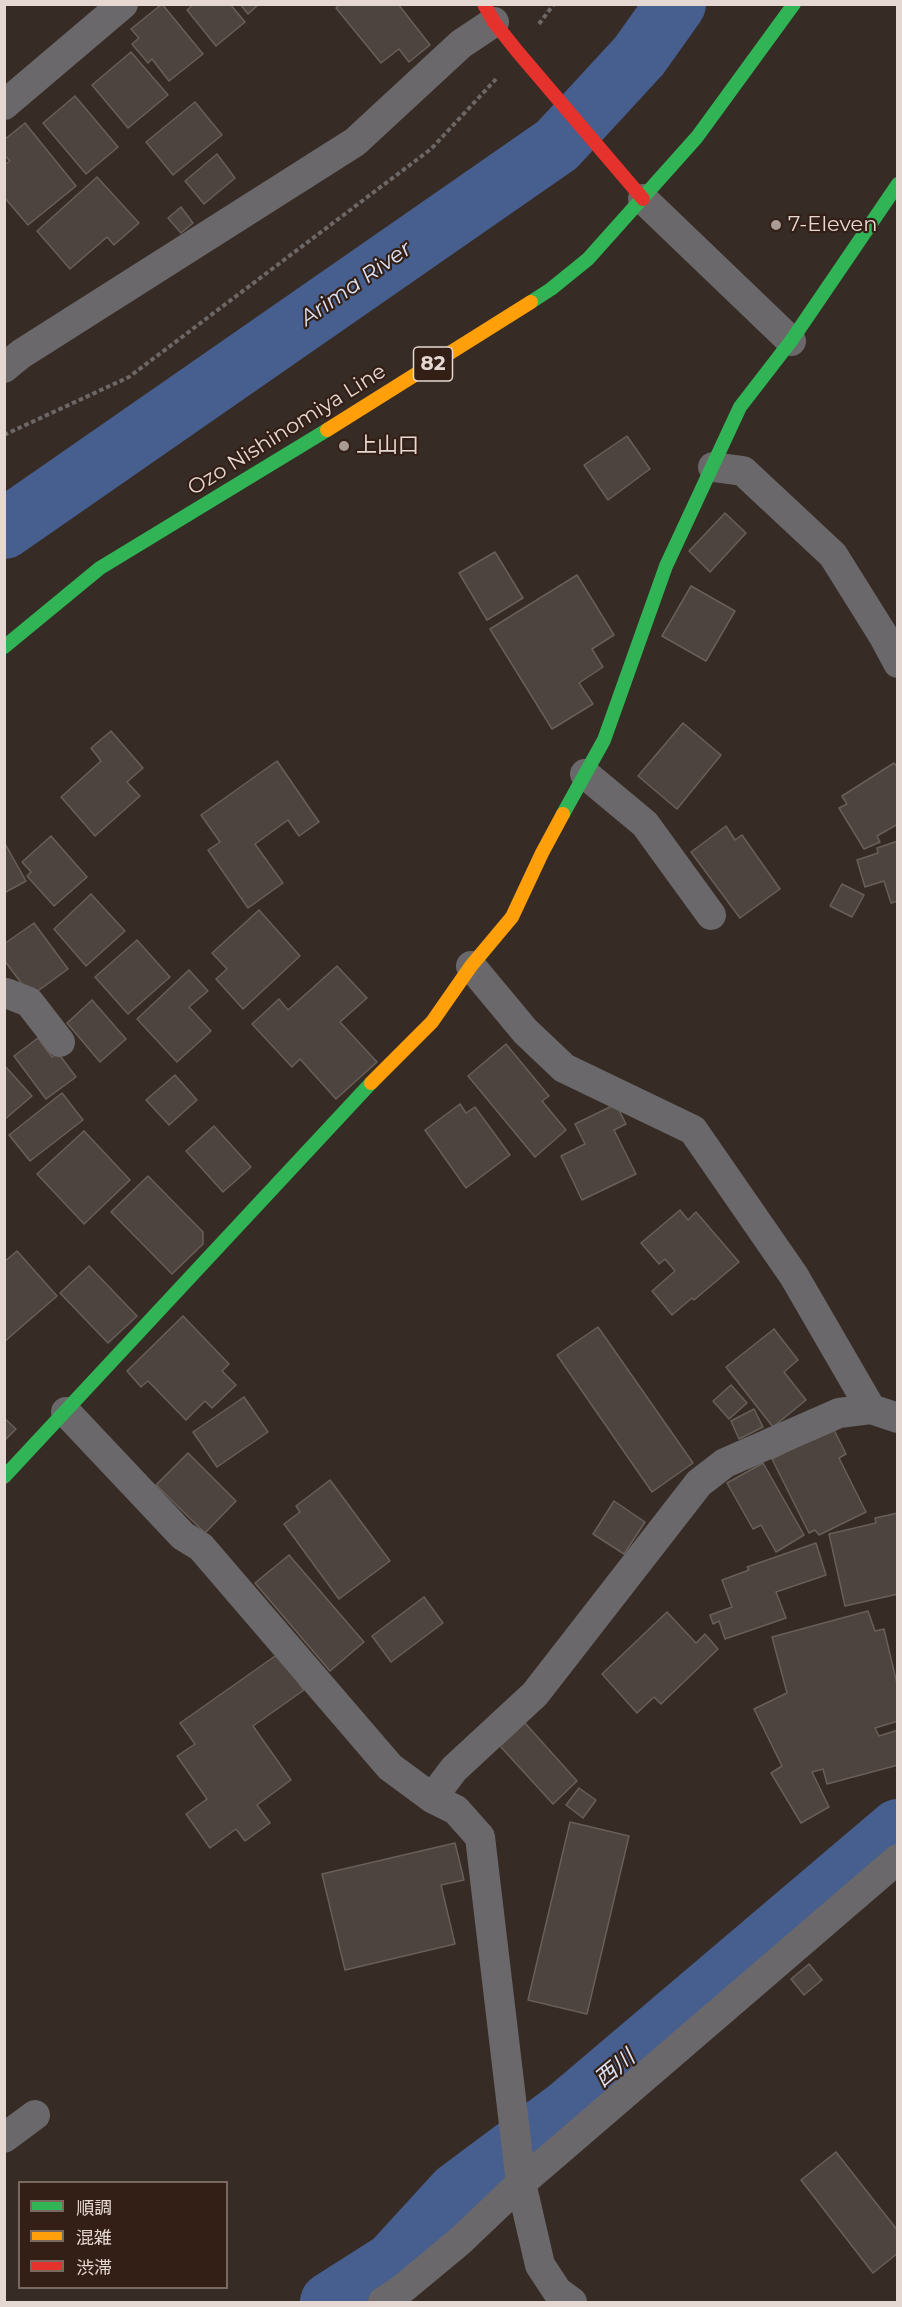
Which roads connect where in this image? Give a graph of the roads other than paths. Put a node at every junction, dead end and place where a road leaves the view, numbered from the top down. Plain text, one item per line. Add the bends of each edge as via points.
1 (123, 4) edge
2 (794, 4) edge
3 (489, 13) edge
4 (4, 105) edge
5 (897, 184) edge
6 (638, 192) junction
7 (791, 341) junction
8 (10, 352) edge
9 (713, 467) junction
10 (4, 647) edge
11 (897, 663) edge
12 (585, 774) junction
13 (711, 915) dead end
14 (471, 966) junction
15 (4, 994) edge
16 (60, 1042) dead end
17 (66, 1412) junction
18 (884, 1413) edge
19 (4, 1477) edge
20 (432, 1798) junction
21 (897, 1859) edge
22 (35, 2115) dead end
23 (4, 2138) edge
24 (519, 2176) junction
25 (383, 2302) edge
26 (572, 2302) edge

1 - 4 street
2 - 6 street, Ozo Nishinomiya Line / 82 via 697,137
3 - 6 street
3 - 8 street via 355,142
5 - 7 street
6 - 7 street
6 - 10 street, Ozo Nishinomiya Line / 82 via 588,259 551,290 100,568
7 - 9 street via 740,408
9 - 11 street via 743,471 833,555
9 - 12 street via 666,566 604,740
12 - 13 street via 645,824
12 - 14 street via 512,917
14 - 17 street via 432,1022
14 - 18 street via 525,1031 564,1068 693,1130
15 - 16 street via 29,1002
17 - 19 street
17 - 20 street via 183,1536 201,1547 390,1767
18 - 20 street via 838,1413 725,1463 699,1483 535,1694 454,1769
20 - 24 street via 456,1810 480,1837
21 - 24 street
22 - 23 street
24 - 25 street via 460,2241
24 - 26 street via 540,2265 557,2291

